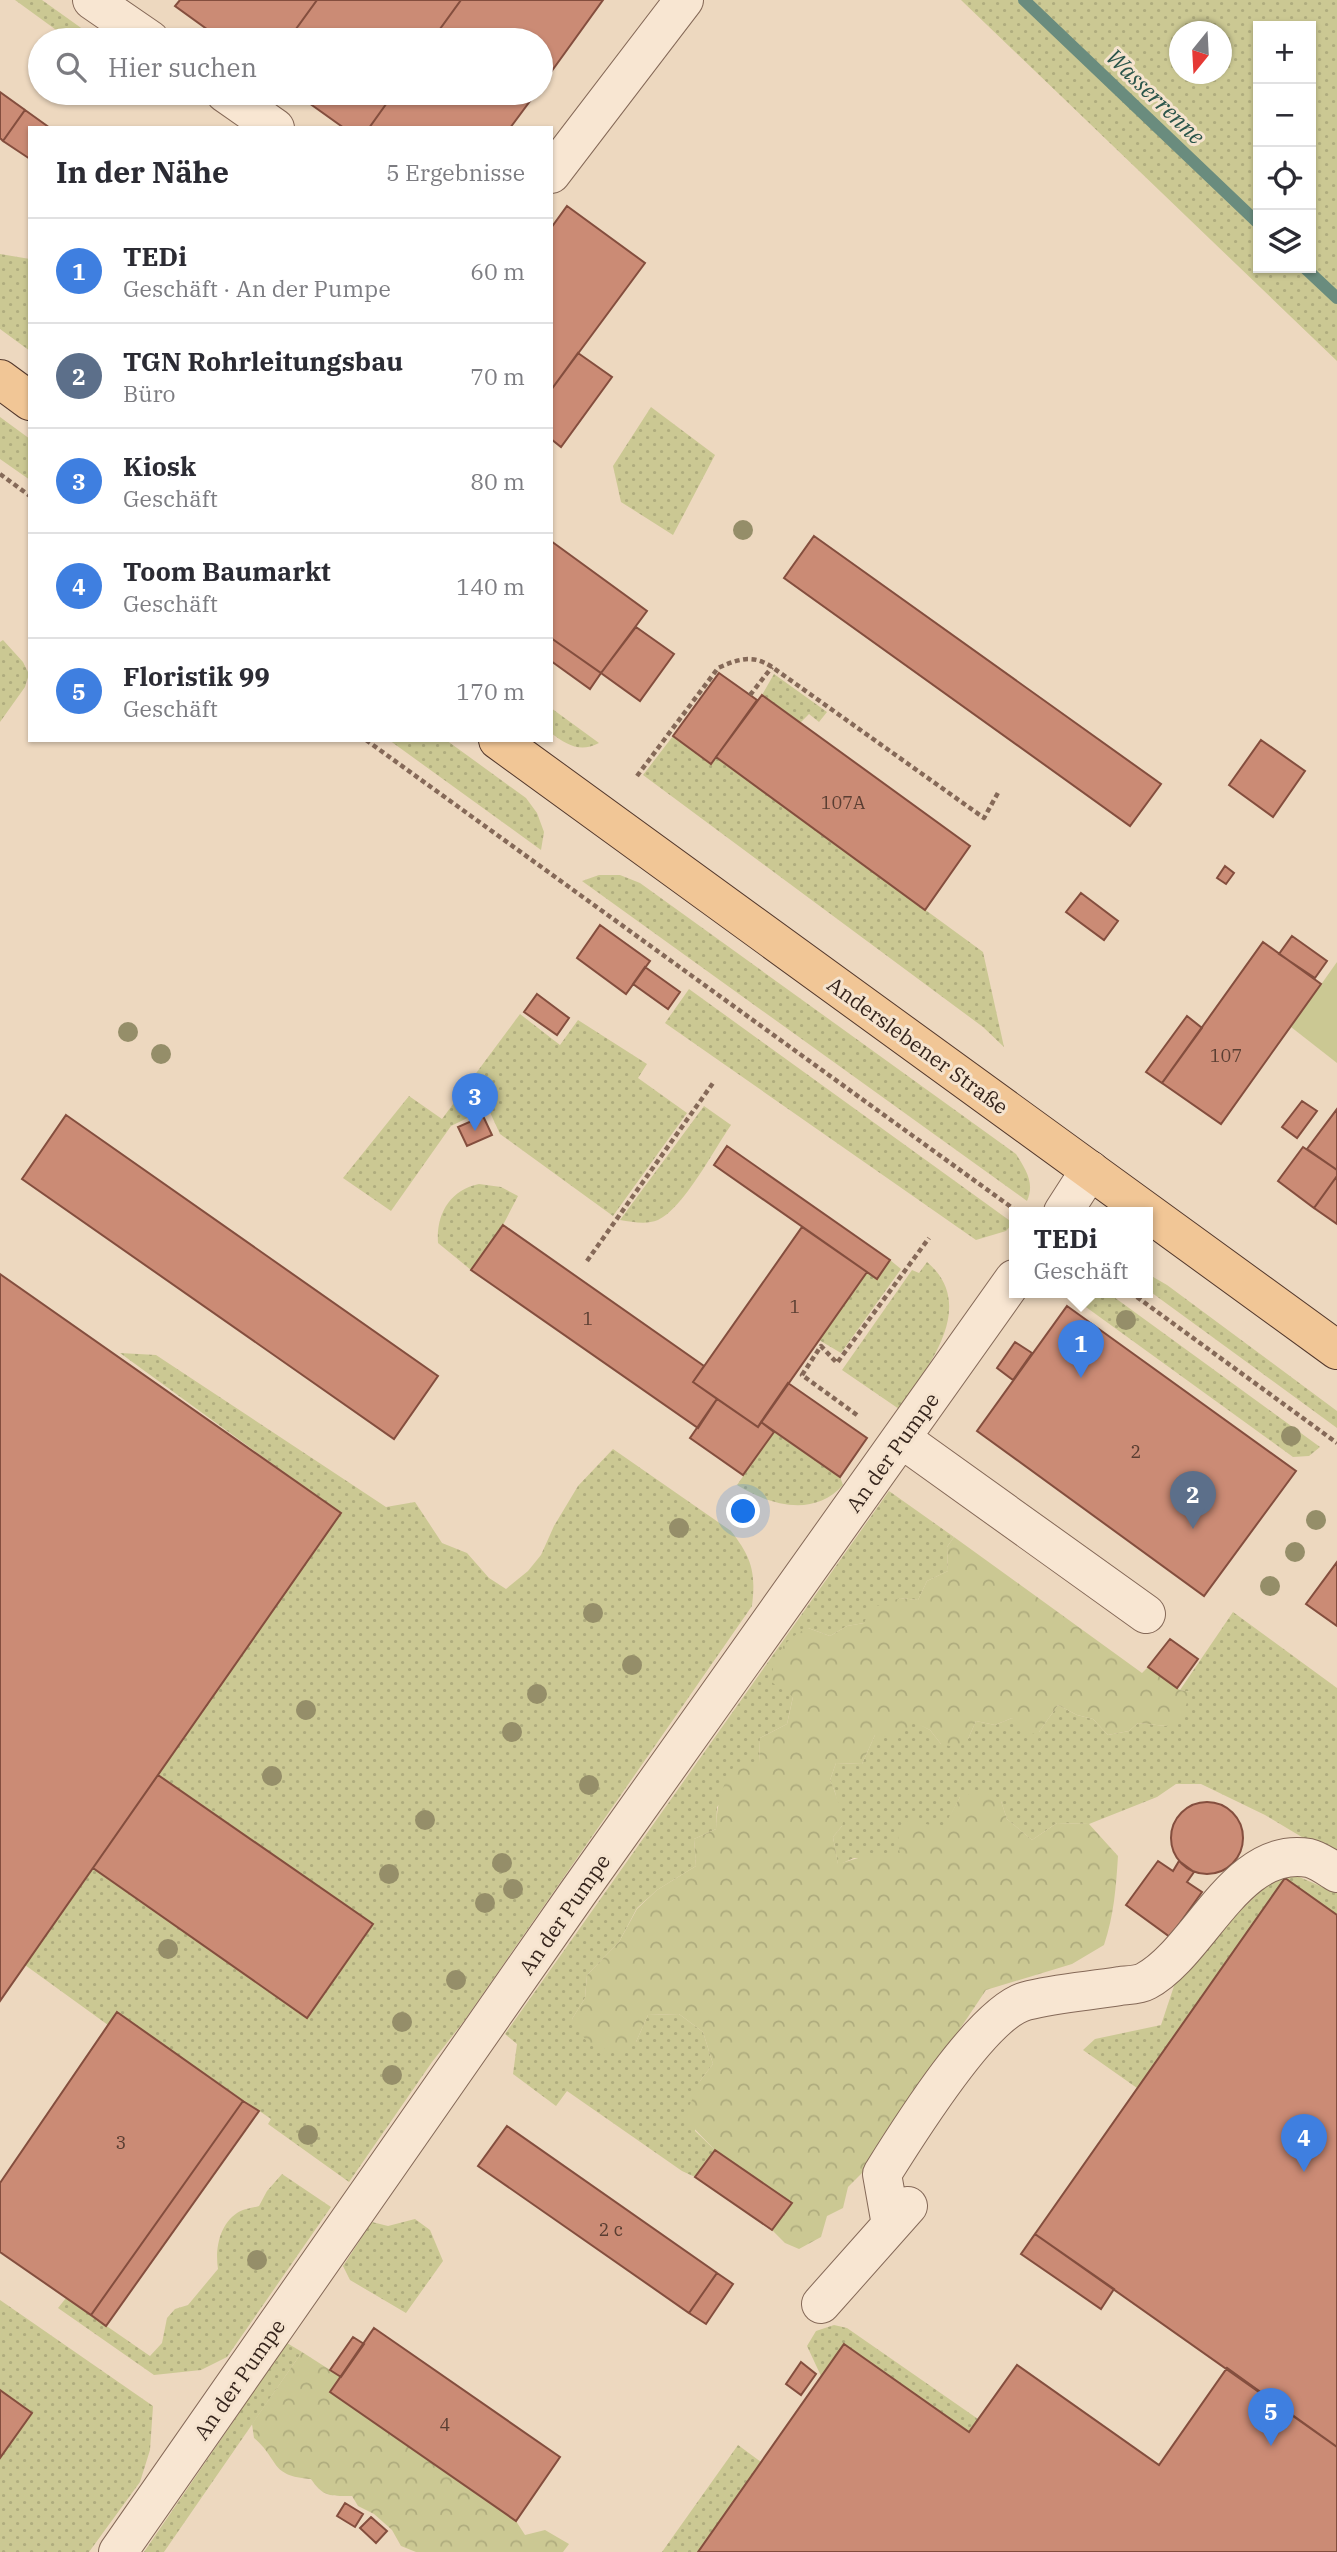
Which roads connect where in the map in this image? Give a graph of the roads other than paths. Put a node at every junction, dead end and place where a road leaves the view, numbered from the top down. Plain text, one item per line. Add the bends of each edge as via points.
1 (92, 0) edge
2 (684, 0) edge
3 (132, 28) edge
4 (242, 105) edge
5 (272, 126) edge
6 (553, 171) edge
7 (0, 379) edge
8 (28, 400) edge
9 (501, 742) edge
10 (1090, 1170) junction
11 (1066, 1207) edge
12 (1141, 1207) edge
13 (1153, 1216) edge
14 (1009, 1286) edge
15 (1337, 1350) edge
16 (902, 1439) junction
17 (1146, 1614) dead end
18 (1337, 1873) edge
19 (821, 2304) dead end
20 (118, 2552) edge

1 - 3 street
2 - 6 street
4 - 5 street
7 - 8 main road
9 - 10 main road, Anderslebener Straße
10 - 11 street
10 - 12 main road, Anderslebener Straße
13 - 15 main road, Anderslebener Straße
14 - 16 street, An der Pumpe
16 - 17 street
16 - 20 street, An der Pumpe via 577,1894
18 - 19 street via 1311,1858 1265,1865 1237,1886 1145,1982 1024,2002 996,2020 916,2120 882,2174 900,2215

